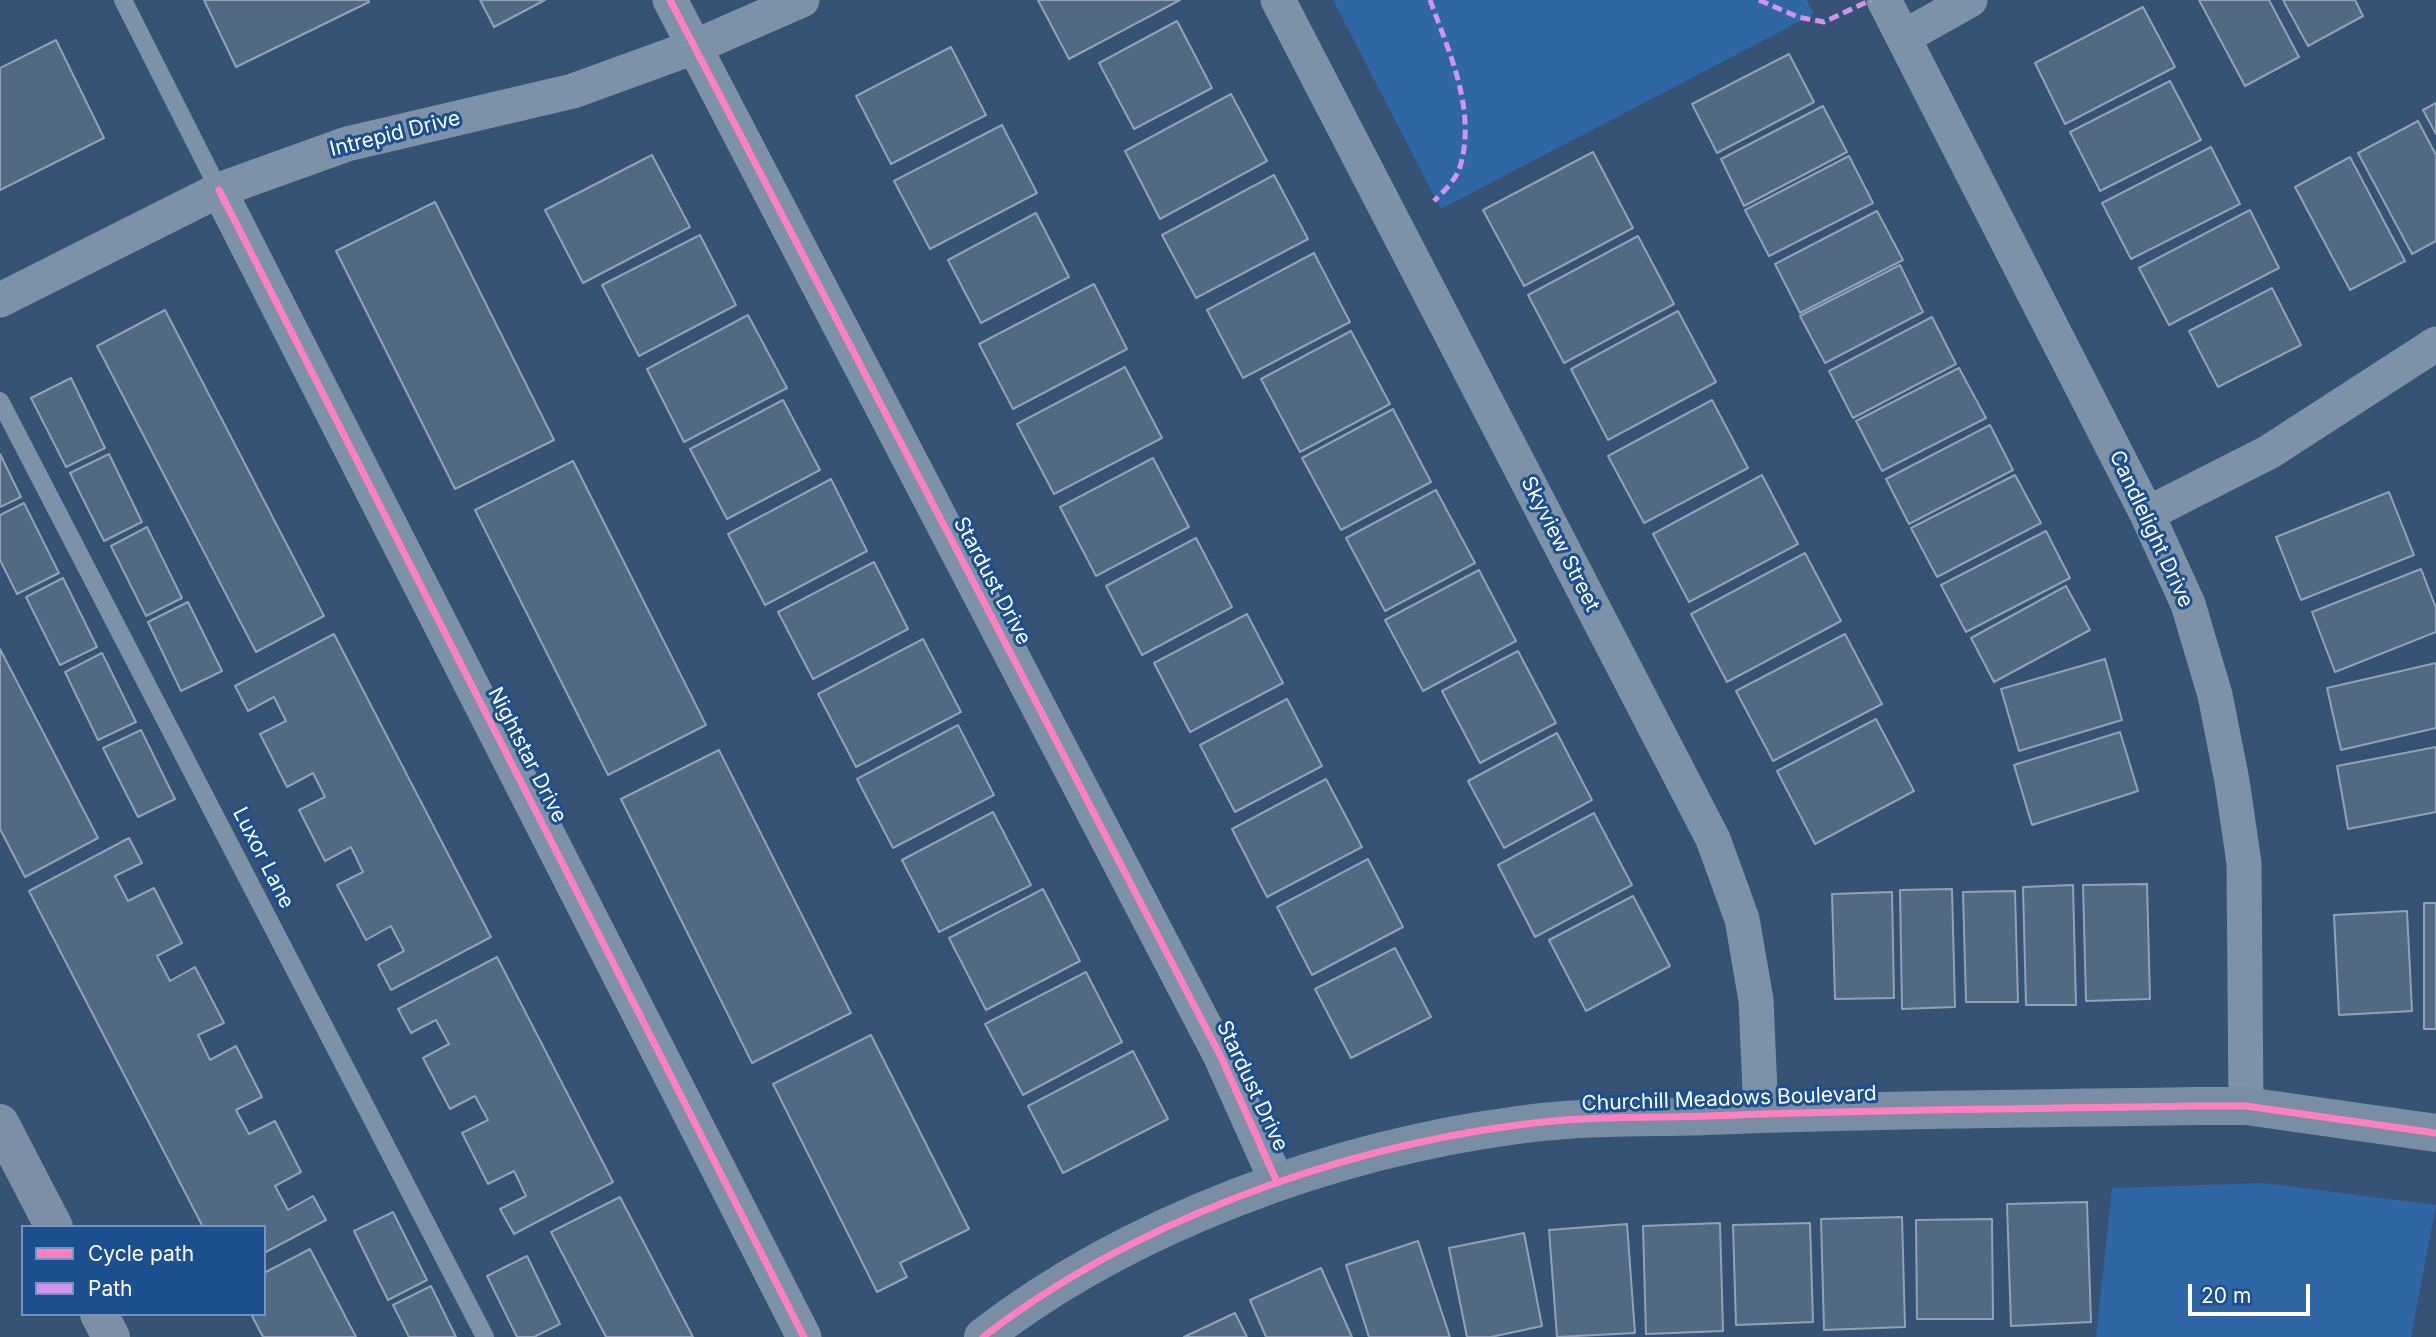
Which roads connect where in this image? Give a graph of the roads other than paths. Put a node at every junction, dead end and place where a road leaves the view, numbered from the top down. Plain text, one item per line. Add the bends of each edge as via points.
1 (123, 0) edge
2 (670, 0) edge
3 (802, 0) edge
4 (1278, 0) edge
5 (1884, 0) edge
6 (1970, 0) edge
7 (1904, 37) junction
8 (694, 47) junction
9 (219, 190) junction
10 (0, 300) edge
11 (2436, 344) edge
12 (0, 401) edge
13 (2147, 514) junction
14 (2246, 1107) junction
15 (1761, 1114) junction
16 (0, 1124) edge
17 (2436, 1133) edge
18 (1277, 1182) junction
19 (53, 1225) edge
20 (100, 1316) edge
21 (111, 1337) edge
22 (485, 1337) edge
23 (804, 1337) edge
24 (983, 1337) edge

1 - 9 lane
2 - 8 street, Stardust Drive
3 - 8 street, Intrepid Drive
4 - 15 street, Skyview Street via 1713,839 1742,919 1756,1000
5 - 7 street, Candlelight Drive
6 - 7 street
7 - 13 street, Candlelight Drive
8 - 9 street, Intrepid Drive via 573,90 347,144
8 - 18 street, Stardust Drive via 1221,1057
9 - 10 street, Intrepid Drive
9 - 23 street, Nightstar Drive
11 - 13 street via 2269,452
12 - 22 lane, Luxor Lane
13 - 14 street, Candlelight Drive via 2188,604 2215,695 2232,782 2244,863
14 - 15 street, Churchill Meadows Boulevard
14 - 17 street, Churchill Meadows Boulevard
15 - 18 street, Churchill Meadows Boulevard via 1519,1124 1378,1153
16 - 19 main road
18 - 24 street, Churchill Meadows Boulevard via 1184,1219 1069,1279
20 - 21 main road

